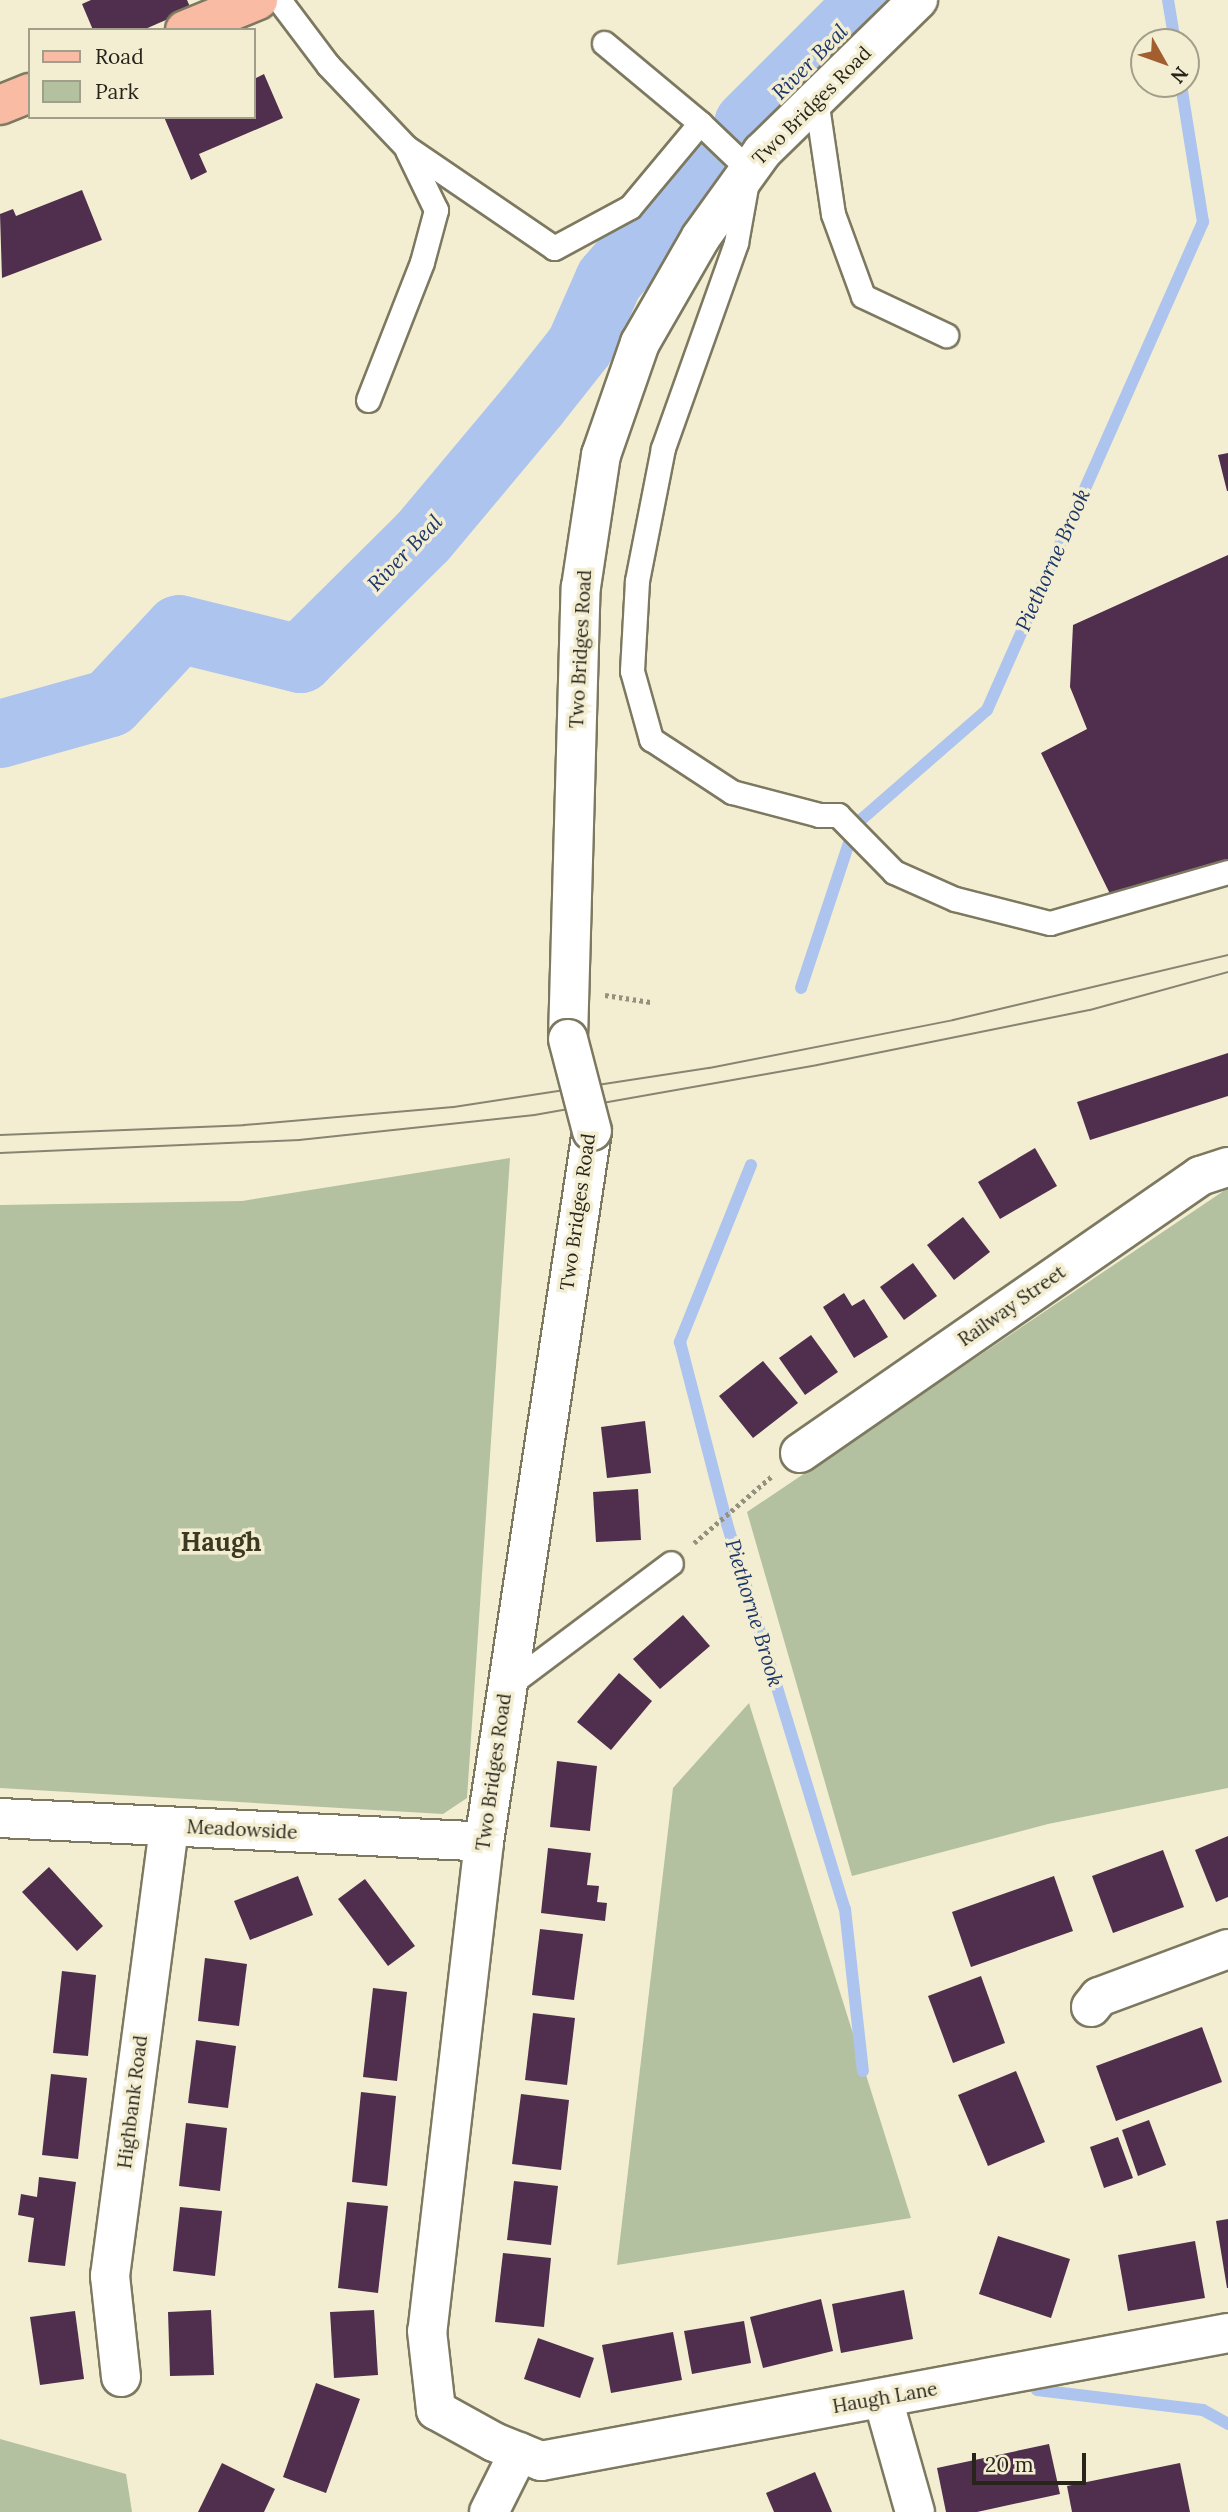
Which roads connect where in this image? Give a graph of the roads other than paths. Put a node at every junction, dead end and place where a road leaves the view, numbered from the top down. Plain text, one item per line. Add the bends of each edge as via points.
1 (258, 0) edge
2 (279, 0) edge
3 (918, 0) edge
4 (190, 28) edge
5 (604, 43) dead end
6 (28, 94) edge
7 (816, 99) junction
8 (0, 105) edge
9 (700, 123) junction
10 (406, 147) junction
11 (749, 170) junction
12 (946, 335) dead end
13 (368, 400) dead end
14 (1228, 872) edge
15 (1228, 1167) edge
16 (800, 1453) dead end
17 (671, 1563) dead end
18 (506, 1687) junction
19 (0, 1818) edge
20 (169, 1827) junction
21 (484, 1842) junction
22 (1228, 1949) edge
23 (1091, 2007) dead end
24 (1228, 2333) edge
25 (121, 2377) dead end
26 (883, 2399) junction
27 (530, 2456) junction
28 (489, 2512) edge
29 (915, 2512) edge

1 - 4 main road
2 - 10 lane via 328,65
3 - 7 street, Two Bridges Road
5 - 9 lane
6 - 8 main road
7 - 11 street, Two Bridges Road
7 - 12 lane via 833,214 863,296
9 - 10 lane via 630,207 554,248
9 - 11 lane
10 - 13 lane via 436,210 422,262
11 - 14 lane via 736,243 663,448 638,581 632,671 651,739 732,792 819,815 838,815 894,872 955,899 1050,923
11 - 18 street, Two Bridges Road, bridge via 701,237 640,343 601,455 581,587 568,1038 592,1130
15 - 16 street, Railway Street via 1200,1176
17 - 18 lane
18 - 21 street, Two Bridges Road
19 - 20 street, Meadowside
20 - 21 street, Meadowside
20 - 25 street, Highbank Road via 110,2277
21 - 27 street, Two Bridges Road via 427,2331 436,2410
22 - 23 street via 1099,1997
24 - 26 street, Haugh Lane
26 - 27 street, Haugh Lane
26 - 29 street
27 - 28 street

